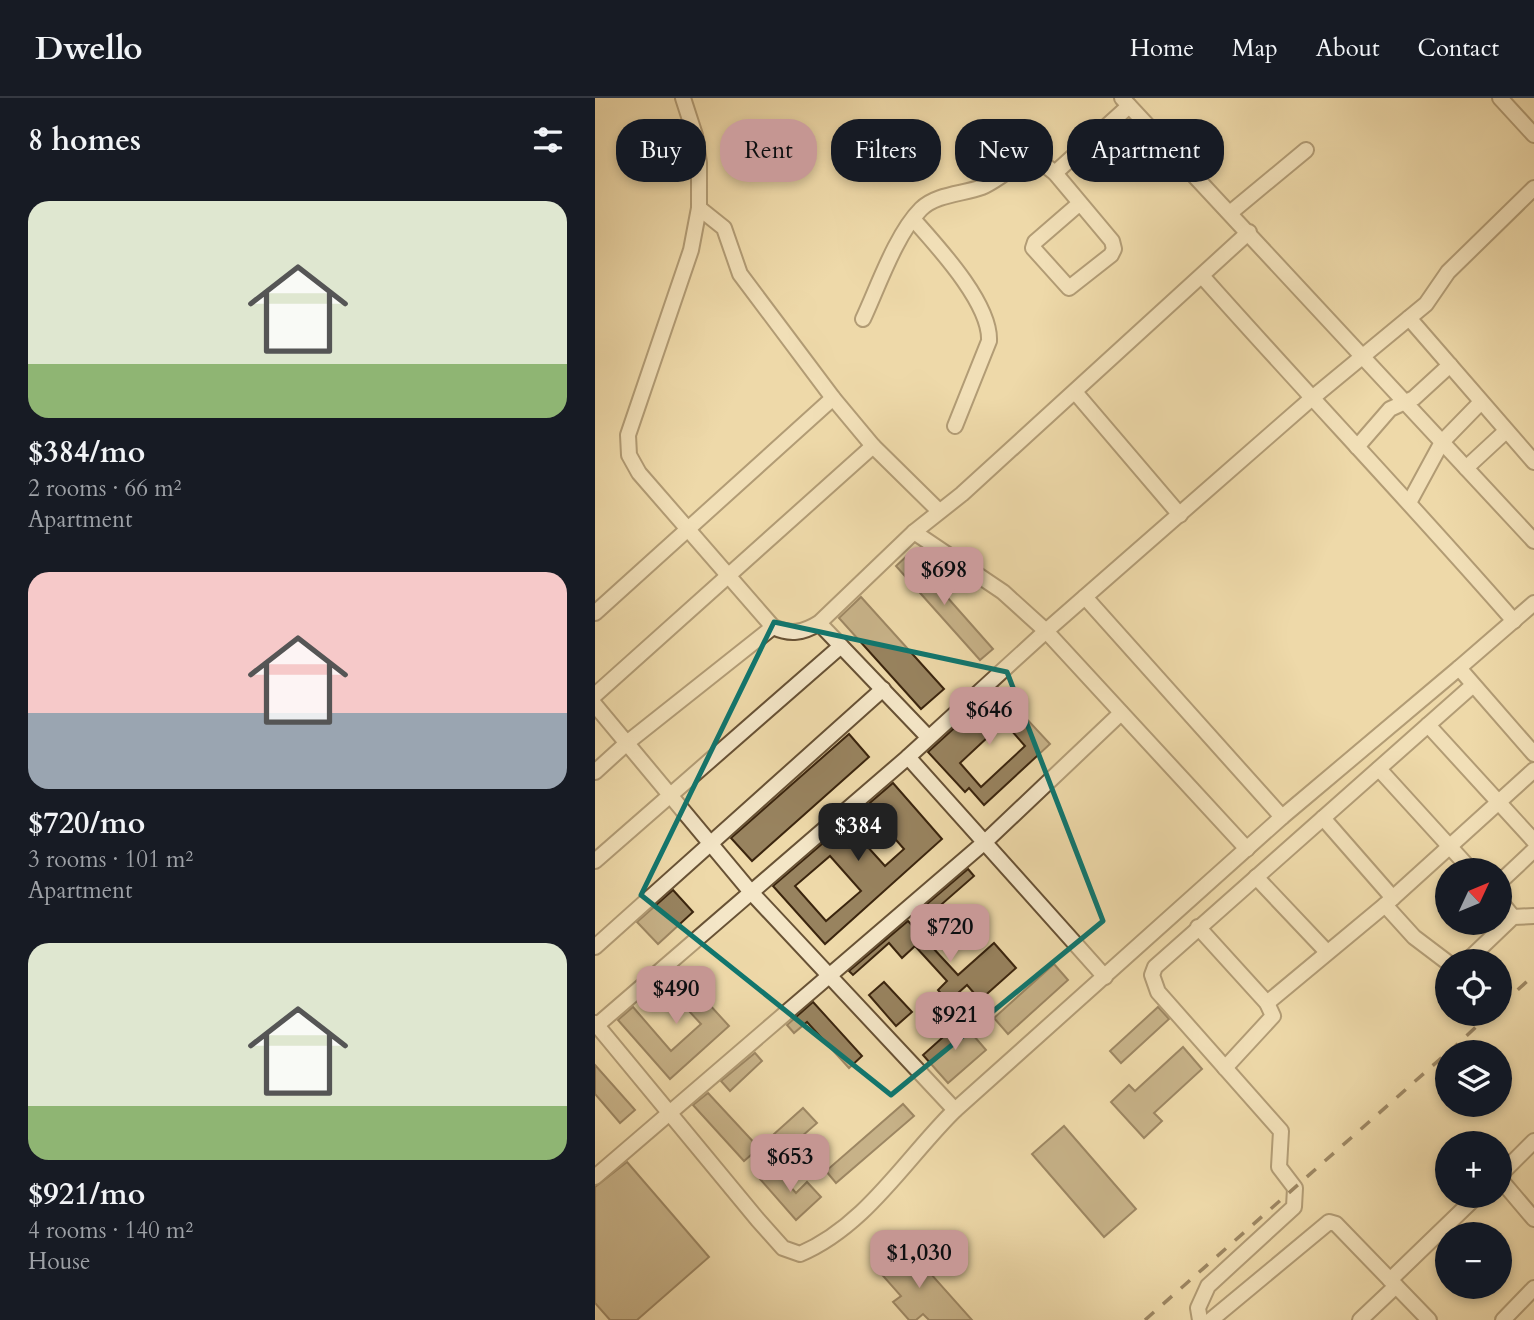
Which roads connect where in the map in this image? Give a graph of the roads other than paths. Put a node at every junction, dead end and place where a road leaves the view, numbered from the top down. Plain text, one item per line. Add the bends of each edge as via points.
1 (683, 98) edge
2 (1500, 98) edge
3 (1125, 102) edge
4 (1534, 135) edge
5 (1306, 150) dead end
6 (1055, 173) junction
7 (1534, 188) edge
8 (1080, 203) junction
9 (699, 208) junction
10 (1230, 213) junction
11 (914, 220) junction
12 (1248, 232) junction
13 (1202, 276) junction
14 (1409, 318) junction
15 (863, 319) dead end
16 (1364, 356) junction
17 (1450, 365) junction
18 (1075, 392) junction
19 (833, 398) junction
20 (1311, 399) junction
21 (1405, 402) junction
22 (1481, 402) junction
23 (955, 426) dead end
24 (1506, 431) junction
25 (1441, 442) junction
26 (873, 446) junction
27 (1357, 447) junction
28 (1534, 462) edge
29 (1466, 468) junction
30 (1410, 501) junction
31 (939, 511) junction
32 (1180, 514) junction
33 (685, 529) junction
34 (914, 532) junction
35 (1534, 541) edge
36 (726, 575) junction
37 (1085, 597) junction
38 (1534, 603) edge
39 (595, 613) edge
40 (1514, 621) junction
41 (819, 623) junction
42 (773, 627) junction
43 (1046, 631) junction
44 (841, 646) junction
45 (1459, 668) junction
46 (1472, 686) junction
47 (883, 689) junction
48 (595, 695) edge
49 (595, 705) edge
50 (1121, 713) junction
51 (1429, 725) junction
52 (928, 737) junction
53 (628, 742) junction
54 (1534, 754) edge
55 (908, 757) junction
56 (1379, 769) junction
57 (1534, 770) edge
58 (595, 772) edge
59 (671, 794) junction
60 (1499, 802) junction
61 (1283, 817) junction
62 (1323, 818) junction
63 (986, 841) junction
64 (1534, 841) edge
65 (711, 844) junction
66 (1450, 846) junction
67 (1247, 849) junction
68 (1534, 850) edge
69 (1460, 858) edge
70 (595, 861) edge
71 (1512, 871) edge
72 (1256, 877) junction
73 (750, 891) junction
74 (1389, 902) junction
75 (1534, 916) edge
76 (1513, 917) joint
77 (1198, 927) junction
78 (595, 947) edge
79 (1480, 949) edge
80 (1327, 952) junction
81 (1435, 953) edge
82 (828, 975) junction
83 (1105, 977) junction
84 (1267, 1003) junction
85 (596, 1025) edge
86 (1226, 1068) junction
87 (955, 1110) junction
88 (671, 1112) junction
89 (1534, 1141) edge
90 (1512, 1164) edge
91 (595, 1177) edge
92 (1512, 1192) edge
93 (1465, 1208) edge
94 (1534, 1219) edge
95 (1393, 1283) junction
96 (1532, 1293) edge
97 (1201, 1320) edge
98 (1211, 1320) edge
99 (1360, 1320) edge
100 (1429, 1320) edge
101 (1503, 1320) edge

1 - 9 street via 695,135
2 - 4 street
3 - 6 street
3 - 10 street
5 - 10 street
6 - 8 street
6 - 11 street via 1034,162 1019,165 984,186 934,201
7 - 14 street via 1448,272 1426,304
8 - 8 street via 1033,248 1069,288 1114,248
9 - 19 street via 724,228 740,274
9 - 33 street via 691,250 628,435 629,455 639,473
10 - 12 street
11 - 15 street
11 - 23 street via 966,285 990,330
12 - 13 street
12 - 16 street
13 - 18 street
13 - 20 street
14 - 16 street
14 - 17 street
16 - 20 street
16 - 21 street
17 - 21 street
17 - 22 street
18 - 31 street
18 - 32 street
19 - 26 street
19 - 33 street
20 - 27 street
20 - 32 street
21 - 25 street
21 - 27 street via 1390,409
22 - 24 street
22 - 25 street
24 - 28 street
24 - 29 street
25 - 29 street
25 - 30 street
26 - 31 street
26 - 36 street
27 - 30 street
29 - 35 street
30 - 40 street
31 - 34 street
32 - 37 street
33 - 36 street
33 - 39 street
34 - 41 street
34 - 43 street via 1003,592
36 - 42 street
36 - 48 street
37 - 43 street
37 - 61 street
38 - 40 street
40 - 45 street
41 - 42 street via 787,633
41 - 44 street
42 - 53 street
43 - 50 street
43 - 52 street
44 - 47 street
44 - 59 street
45 - 46 street
45 - 61 street
46 - 51 street
46 - 54 street
47 - 52 street
47 - 65 street
49 - 53 street
50 - 63 street
50 - 67 street
51 - 56 street
51 - 60 street
52 - 55 street
53 - 58 street
53 - 59 street
55 - 63 street
55 - 73 street
56 - 62 street
56 - 66 street
57 - 60 street
59 - 65 street
59 - 70 street
60 - 64 street
60 - 66 street
61 - 67 street
62 - 72 street
62 - 74 street
63 - 82 street
63 - 83 street
65 - 73 street
65 - 78 street
66 - 69 street
66 - 74 street
67 - 83 street
68 - 71 street
72 - 77 street
72 - 80 street
73 - 82 street
73 - 85 street
74 - 80 street
74 - 81 street via 1414,937
75 - 76 street
76 - 79 street
77 - 84 street
77 - 86 street via 1152,975 1158,992
80 - 84 street
82 - 87 street
82 - 88 street
83 - 87 street
84 - 86 street via 1273,1016
85 - 88 street
86 - 97 street via 1281,1131 1279,1167 1294,1188 1294,1207 1208,1286 1198,1308
87 - 88 street via 857,1215 800,1254 783,1248
88 - 91 street
89 - 90 street
92 - 94 street
93 - 95 street
95 - 98 street via 1336,1224 1327,1222
95 - 99 street
95 - 100 street
96 - 101 street

